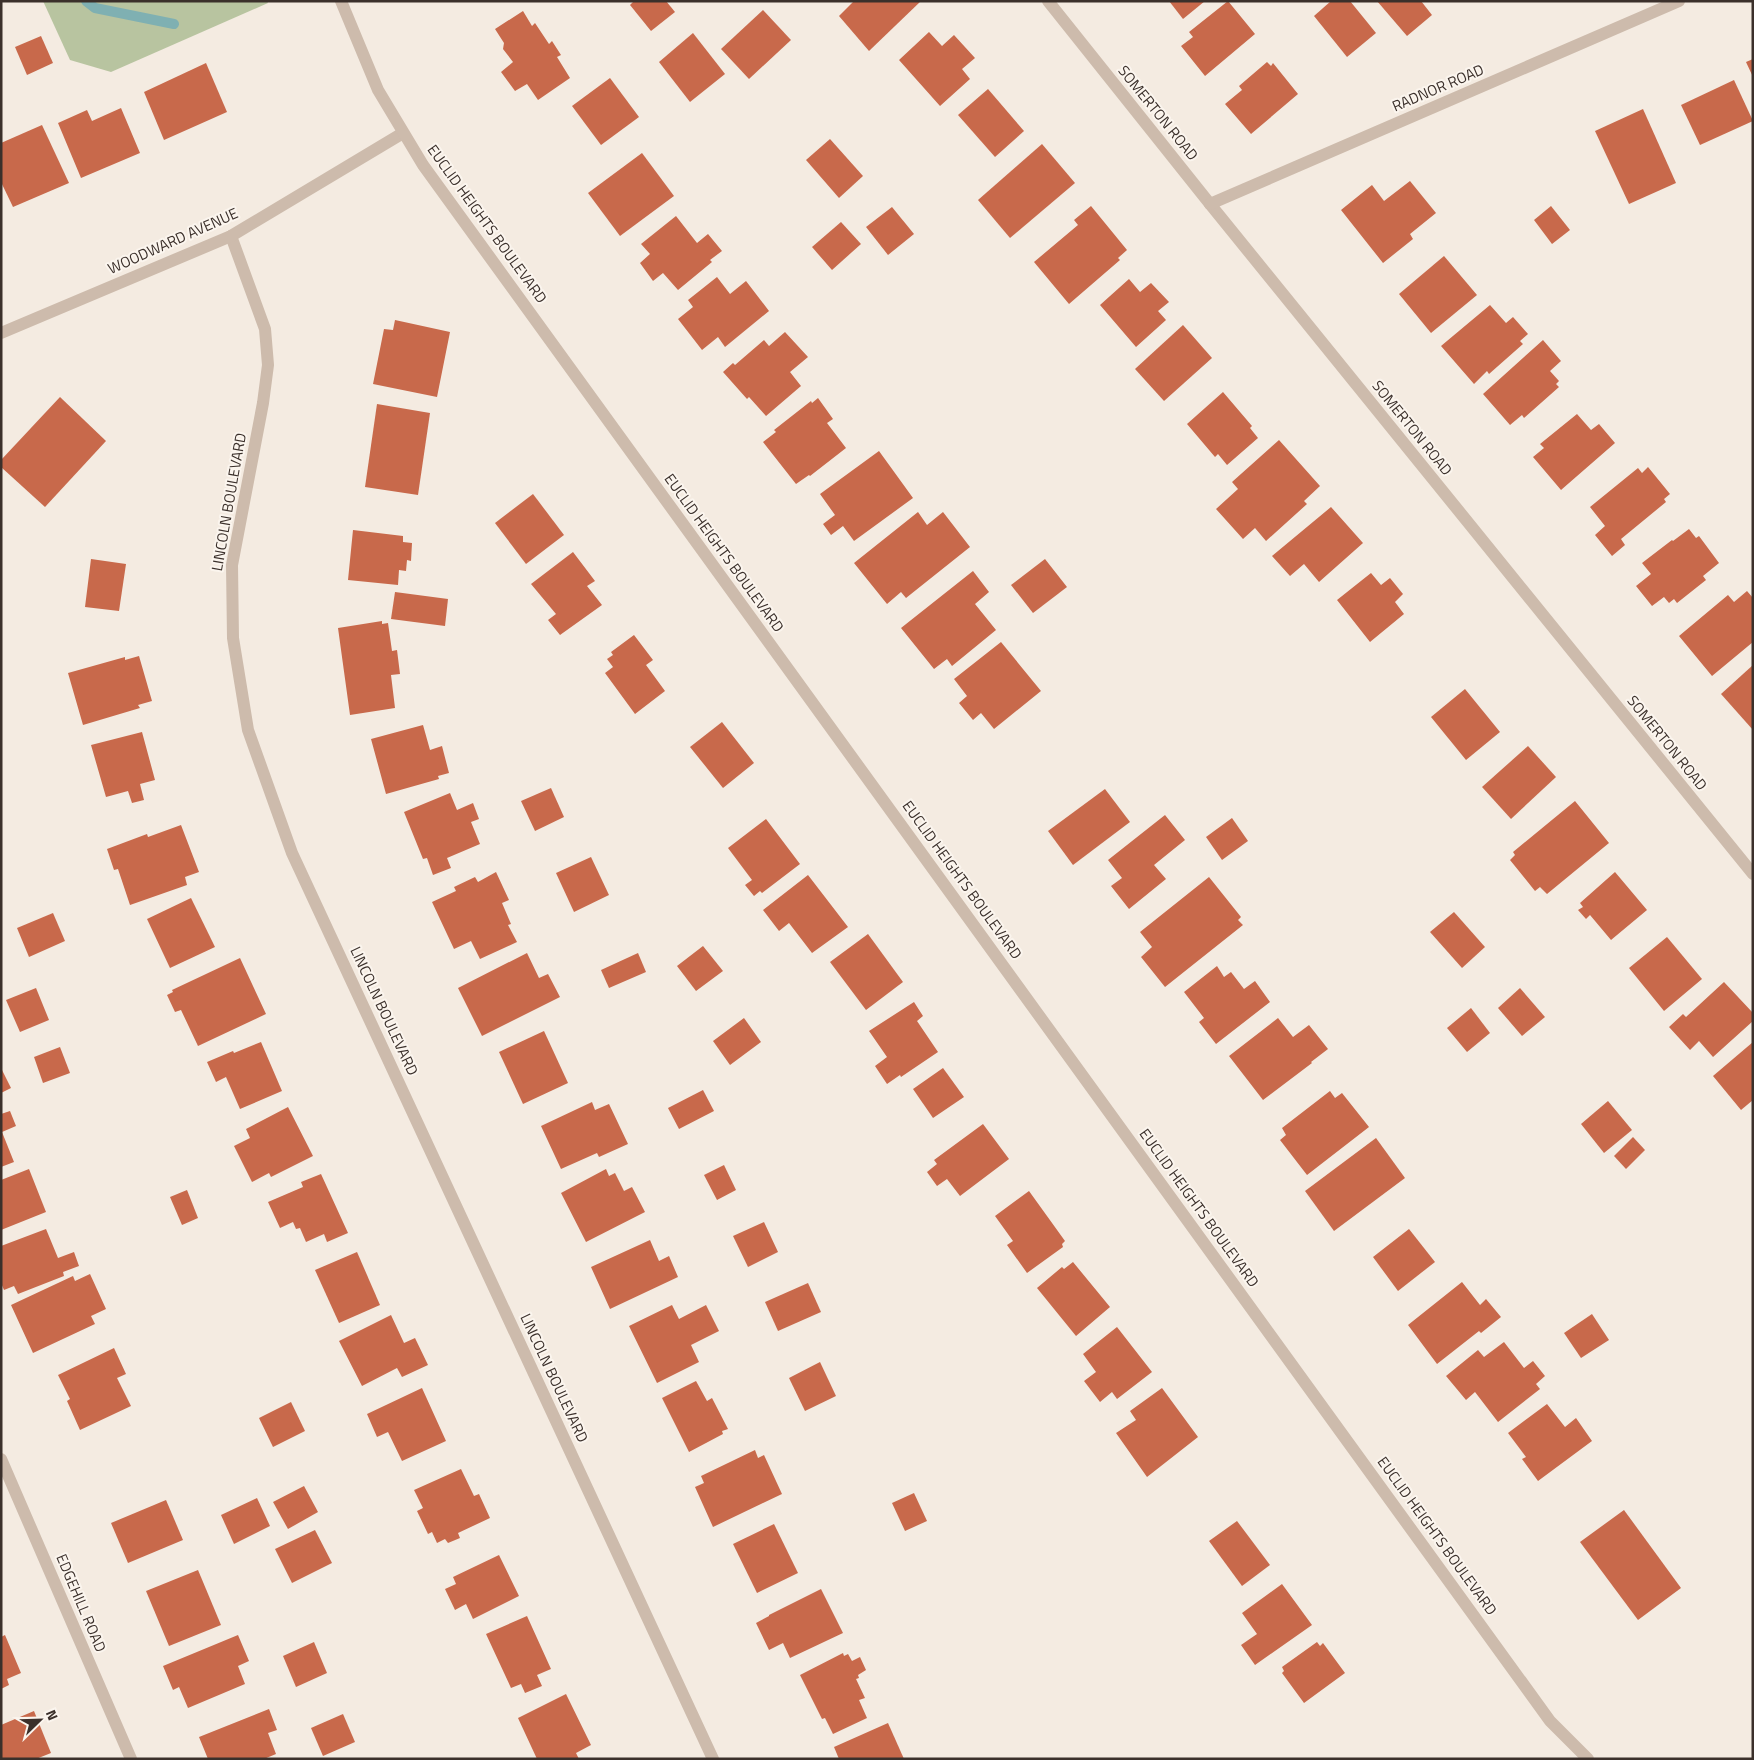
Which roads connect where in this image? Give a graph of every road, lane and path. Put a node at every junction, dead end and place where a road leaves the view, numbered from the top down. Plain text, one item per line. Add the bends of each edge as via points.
1 (341, 1) edge
2 (1048, 1) edge
3 (1679, 1) edge
4 (403, 133) junction
5 (1210, 204) junction
6 (230, 236) junction
7 (1, 333) edge
8 (1753, 874) edge
9 (1, 1459) edge
10 (131, 1759) edge
11 (713, 1759) edge
12 (1588, 1759) edge

1 - 4 street, EUCLID HEIGHTS BOULEVARD via 378,90
2 - 5 street, SOMERTON ROAD
3 - 5 street, RADNOR ROAD
4 - 6 street, WOODWARD AVENUE
4 - 12 street, EUCLID HEIGHTS BOULEVARD via 440,189 1544,1713
5 - 8 street, SOMERTON ROAD
6 - 7 street, WOODWARD AVENUE
6 - 11 street, LINCOLN BOULEVARD via 264,329 268,365 232,565 233,638 248,730 292,853
9 - 10 street, EDGEHILL ROAD

